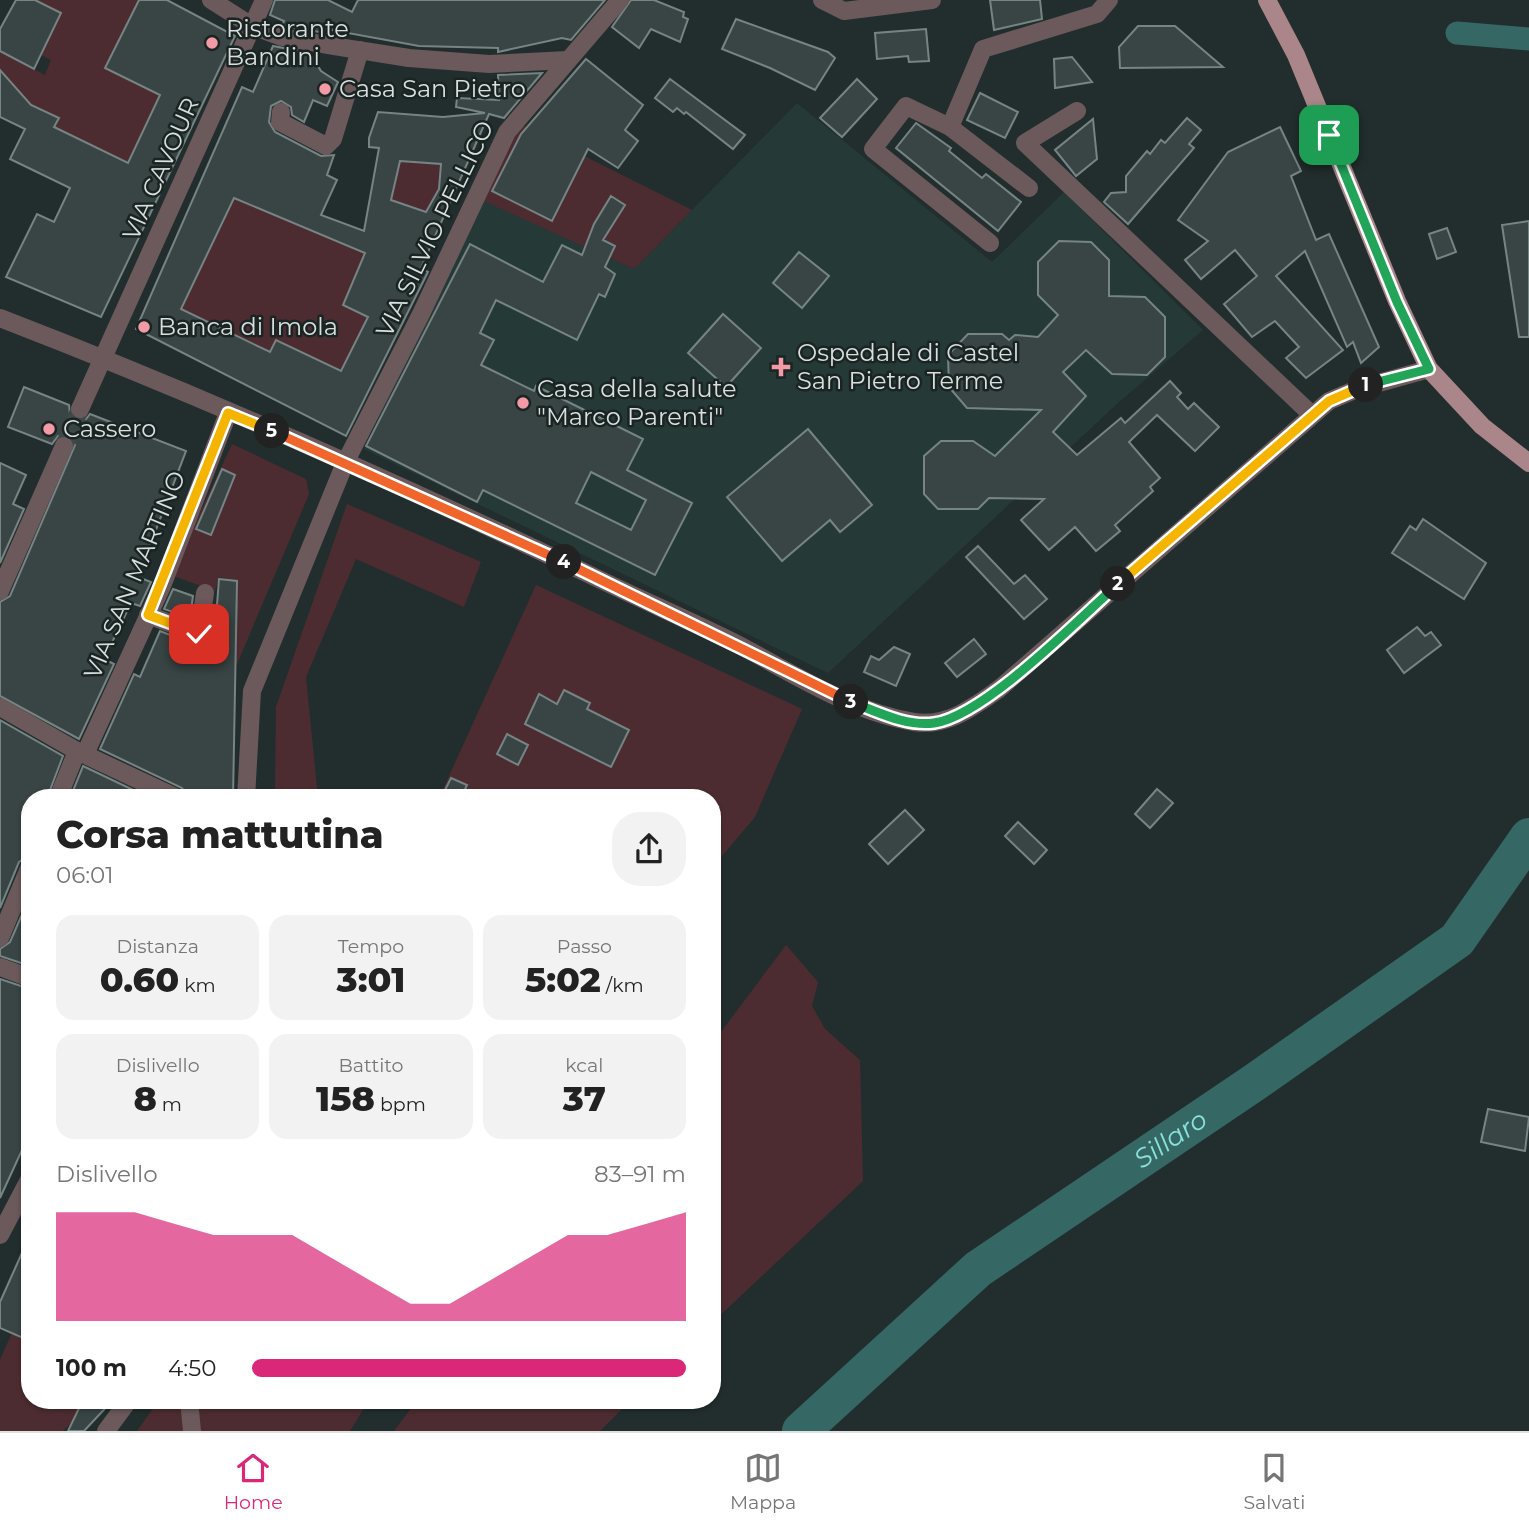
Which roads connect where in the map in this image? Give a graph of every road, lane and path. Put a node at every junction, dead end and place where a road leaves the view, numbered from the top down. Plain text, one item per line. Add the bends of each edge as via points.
1 (211, 0) edge
2 (264, 0) edge
3 (620, 0) edge
4 (822, 0) edge
5 (932, 0) edge
6 (1109, 0) edge
7 (1267, 0) edge
8 (252, 26) junction
9 (360, 50) junction
10 (568, 60) junction
11 (1077, 111) dead end
12 (281, 113) dead end
13 (950, 127) junction
14 (1029, 188) dead end
15 (990, 243) dead end
16 (0, 318) edge
17 (102, 358) junction
18 (1429, 369) junction
19 (80, 410) tunnel mouth
20 (228, 413) junction
21 (1312, 415) junction
22 (64, 446) tunnel mouth
23 (1528, 462) edge
24 (345, 463) junction
25 (0, 592) edge
26 (205, 593) dead end
27 (148, 615) junction
28 (0, 707) edge
29 (81, 753) junction
30 (63, 789) edge
31 (158, 789) edge
32 (247, 789) edge
33 (21, 888) edge
34 (0, 938) edge
35 (0, 967) edge
36 (21, 975) edge
37 (21, 1195) edge
38 (0, 1235) edge
39 (122, 1409) edge
40 (190, 1409) edge
41 (106, 1431) edge
42 (192, 1431) edge

1 - 8 street
2 - 8 street, VIA CAVOUR
3 - 10 street, VIA SILVIO PELLICO
4 - 5 street via 844,10
6 - 13 street via 1097,14 983,49
7 - 18 main road via 1296,55
8 - 9 street via 282,37
8 - 17 street, VIA CAVOUR
9 - 10 street via 489,64
9 - 12 street via 333,139 326,146 280,122
10 - 24 street, VIA SILVIO PELLICO via 507,132
11 - 21 street via 1025,143
13 - 14 street
13 - 15 street via 906,106 873,149
16 - 17 street
17 - 19 street, VIA CAVOUR
17 - 20 street
18 - 21 street via 1357,388
18 - 23 main road via 1482,426
20 - 24 street
20 - 27 street, VIA SAN MARTINO
21 - 24 street via 999,689 964,714 932,723 891,717 830,694 523,542
22 - 25 street
24 - 32 street, VIA SILVIO PELLICO via 252,691
26 - 27 street via 199,634
27 - 29 street, VIA SAN MARTINO
28 - 29 street
29 - 30 street, VIA SAN MARTINO
29 - 31 street
33 - 34 street
35 - 36 street
37 - 38 street
39 - 41 street
40 - 42 street

